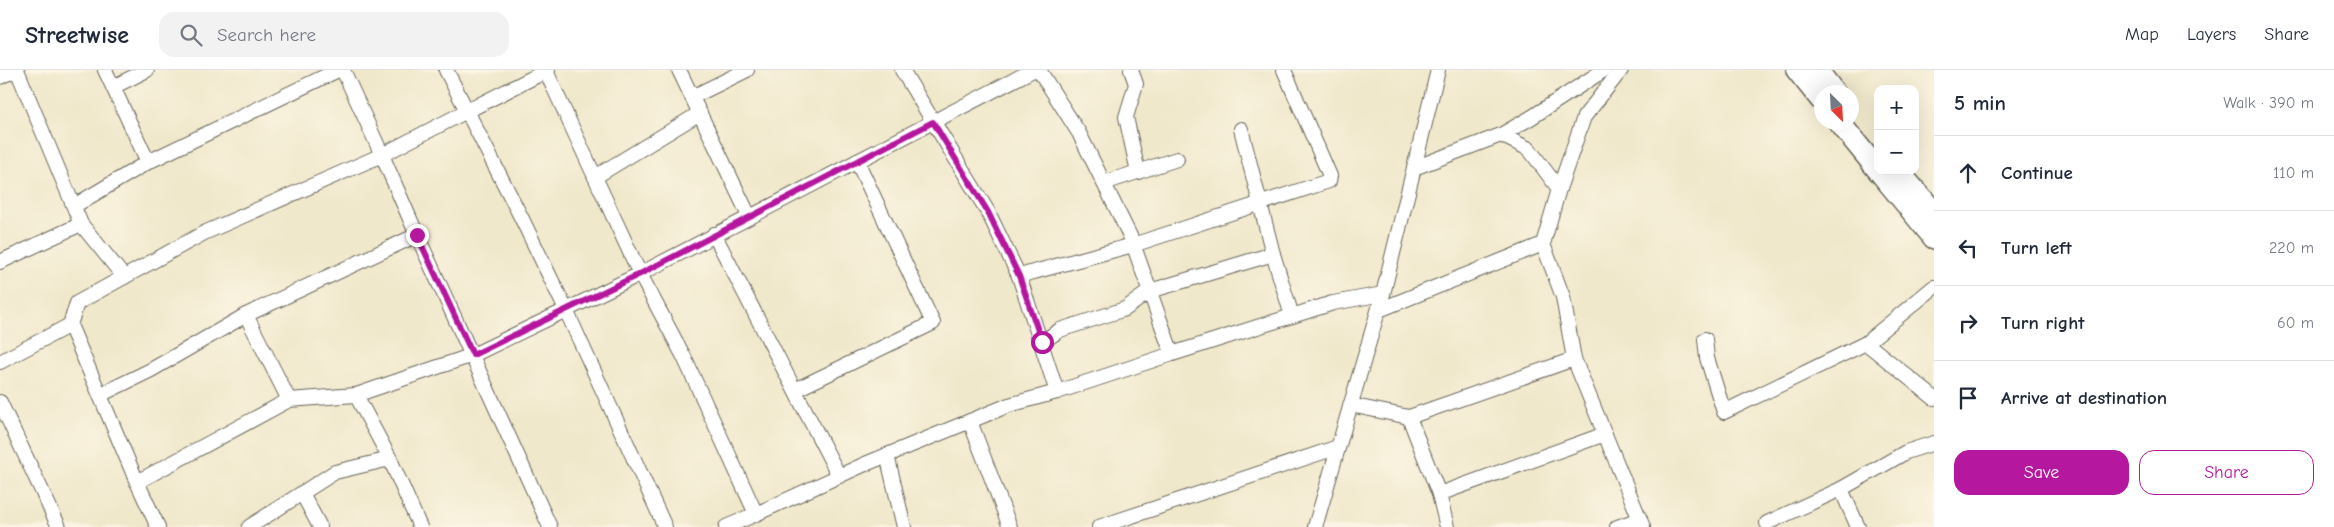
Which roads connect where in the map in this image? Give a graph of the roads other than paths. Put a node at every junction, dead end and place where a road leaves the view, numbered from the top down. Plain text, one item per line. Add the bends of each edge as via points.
1 (16, 70) edge
2 (105, 70) edge
3 (147, 70) edge
4 (338, 70) edge
5 (343, 70) edge
6 (446, 70) edge
7 (547, 70) edge
8 (679, 70) edge
9 (747, 70) edge
10 (902, 70) edge
11 (1033, 70) edge
12 (1039, 70) edge
13 (1130, 70) edge
14 (1284, 70) edge
15 (1438, 70) edge
16 (1604, 70) edge
17 (1621, 70) edge
18 (1796, 70) edge
19 (1817, 70) edge
20 (0, 76) edge
21 (1829, 85) edge
22 (113, 87) junction
23 (1814, 91) edge
24 (692, 97) junction
25 (467, 111) junction
26 (700, 113) junction
27 (933, 122) junction
28 (1859, 125) edge
29 (1241, 130) dead end
30 (1845, 130) edge
31 (1500, 135) junction
32 (1874, 143) edge
33 (382, 155) junction
34 (1177, 159) dead end
35 (857, 161) junction
36 (148, 162) junction
37 (1874, 166) edge
38 (1414, 168) junction
39 (1138, 172) junction
40 (1881, 175) edge
41 (1902, 175) edge
42 (595, 177) junction
43 (1104, 183) junction
44 (1559, 189) junction
45 (1259, 204) junction
46 (74, 206) junction
47 (1934, 212) edge
48 (749, 216) junction
49 (81, 224) junction
50 (714, 234) junction
51 (417, 235) junction
52 (1934, 238) edge
53 (1543, 244) junction
54 (1133, 245) junction
55 (1273, 254) junction
56 (0, 262) edge
57 (640, 274) junction
58 (1019, 276) junction
59 (124, 277) junction
60 (1934, 287) edge
61 (1150, 291) junction
62 (1383, 294) junction
63 (566, 310) junction
64 (1378, 310) junction
65 (246, 315) junction
66 (1292, 316) junction
67 (70, 325) junction
68 (1705, 338) dead end
69 (1042, 342) junction
70 (1866, 343) junction
71 (1172, 354) junction
72 (473, 355) junction
73 (1574, 359) junction
74 (0, 362) edge
75 (794, 390) junction
76 (1057, 392) junction
77 (100, 395) junction
78 (356, 395) junction
79 (1934, 398) edge
80 (290, 400) junction
81 (0, 402) edge
82 (1350, 405) junction
83 (1409, 417) junction
84 (970, 421) junction
85 (1605, 434) junction
86 (1934, 443) edge
87 (1338, 447) junction
88 (887, 455) junction
89 (390, 459) junction
90 (839, 476) junction
91 (137, 482) junction
92 (1841, 489) junction
93 (302, 493) junction
94 (1439, 494) junction
95 (756, 514) junction
96 (1318, 523) edge
97 (1642, 523) edge
98 (1767, 523) dead end
99 (59, 527) edge
100 (158, 527) edge
101 (249, 527) edge
102 (320, 527) edge
103 (420, 527) edge
104 (550, 527) edge
105 (665, 527) edge
106 (726, 527) edge
107 (904, 527) edge
108 (1010, 527) edge
109 (1099, 527) edge
110 (1446, 527) edge
111 (1617, 527) edge
112 (1858, 527) edge

1 - 20 street
1 - 46 street
2 - 22 street
3 - 22 street
4 - 36 street
5 - 33 street
6 - 25 street
7 - 25 street
7 - 42 street
8 - 24 street
9 - 24 street
10 - 27 street
11 - 27 street
12 - 43 street via 1079,133
13 - 39 street via 1136,84 1126,117
14 - 45 street via 1330,176 1329,182
15 - 38 street
16 - 31 street via 1532,118
17 - 44 street via 1584,117
18 - 23 main road
19 - 21 main road
22 - 36 street
24 - 26 street
25 - 33 street
25 - 63 street
26 - 42 street
26 - 48 street
27 - 35 street
27 - 58 street via 988,212
28 - 32 main road
29 - 45 street
30 - 37 main road
31 - 38 street
31 - 44 street via 1529,149
33 - 51 street
33 - 59 street via 204,233
34 - 39 street
35 - 48 street
35 - 75 street via 933,323
36 - 46 street
38 - 62 street
39 - 43 street
40 - 52 main road
41 - 47 main road
42 - 57 street
43 - 54 street
44 - 53 street
45 - 54 street
45 - 55 street
46 - 49 street
48 - 50 street
49 - 56 street
49 - 59 street
50 - 57 street
50 - 75 street
51 - 65 street
51 - 72 street
53 - 64 street
53 - 73 street via 1563,296
54 - 58 street
54 - 61 street
55 - 61 street
55 - 66 street
57 - 63 street
57 - 95 street via 684,357
58 - 69 street
59 - 67 street via 77,303
60 - 70 street
61 - 69 street via 1125,309 1060,330
61 - 71 street
62 - 64 street
62 - 66 street via 1333,303
63 - 72 street
63 - 105 street
64 - 82 street
65 - 77 street via 151,370
65 - 80 street
66 - 71 street
67 - 74 street
67 - 77 street
68 - 70 street via 1707,358 1724,412
69 - 76 street
70 - 79 street
71 - 76 street
72 - 78 street
72 - 104 street
73 - 83 street
73 - 85 street
75 - 90 street
76 - 84 street
77 - 91 street
78 - 80 street
78 - 89 street
80 - 91 street
81 - 99 street
82 - 83 street
82 - 87 street
83 - 94 street
84 - 88 street
84 - 108 street
85 - 94 street
85 - 97 street
86 - 92 street via 1906,452
87 - 96 street
87 - 109 street
88 - 90 street
88 - 107 street
89 - 93 street via 335,472
89 - 103 street
90 - 95 street
91 - 100 street
92 - 98 street
92 - 112 street
93 - 101 street
93 - 102 street
94 - 110 street
95 - 106 street
97 - 111 street

